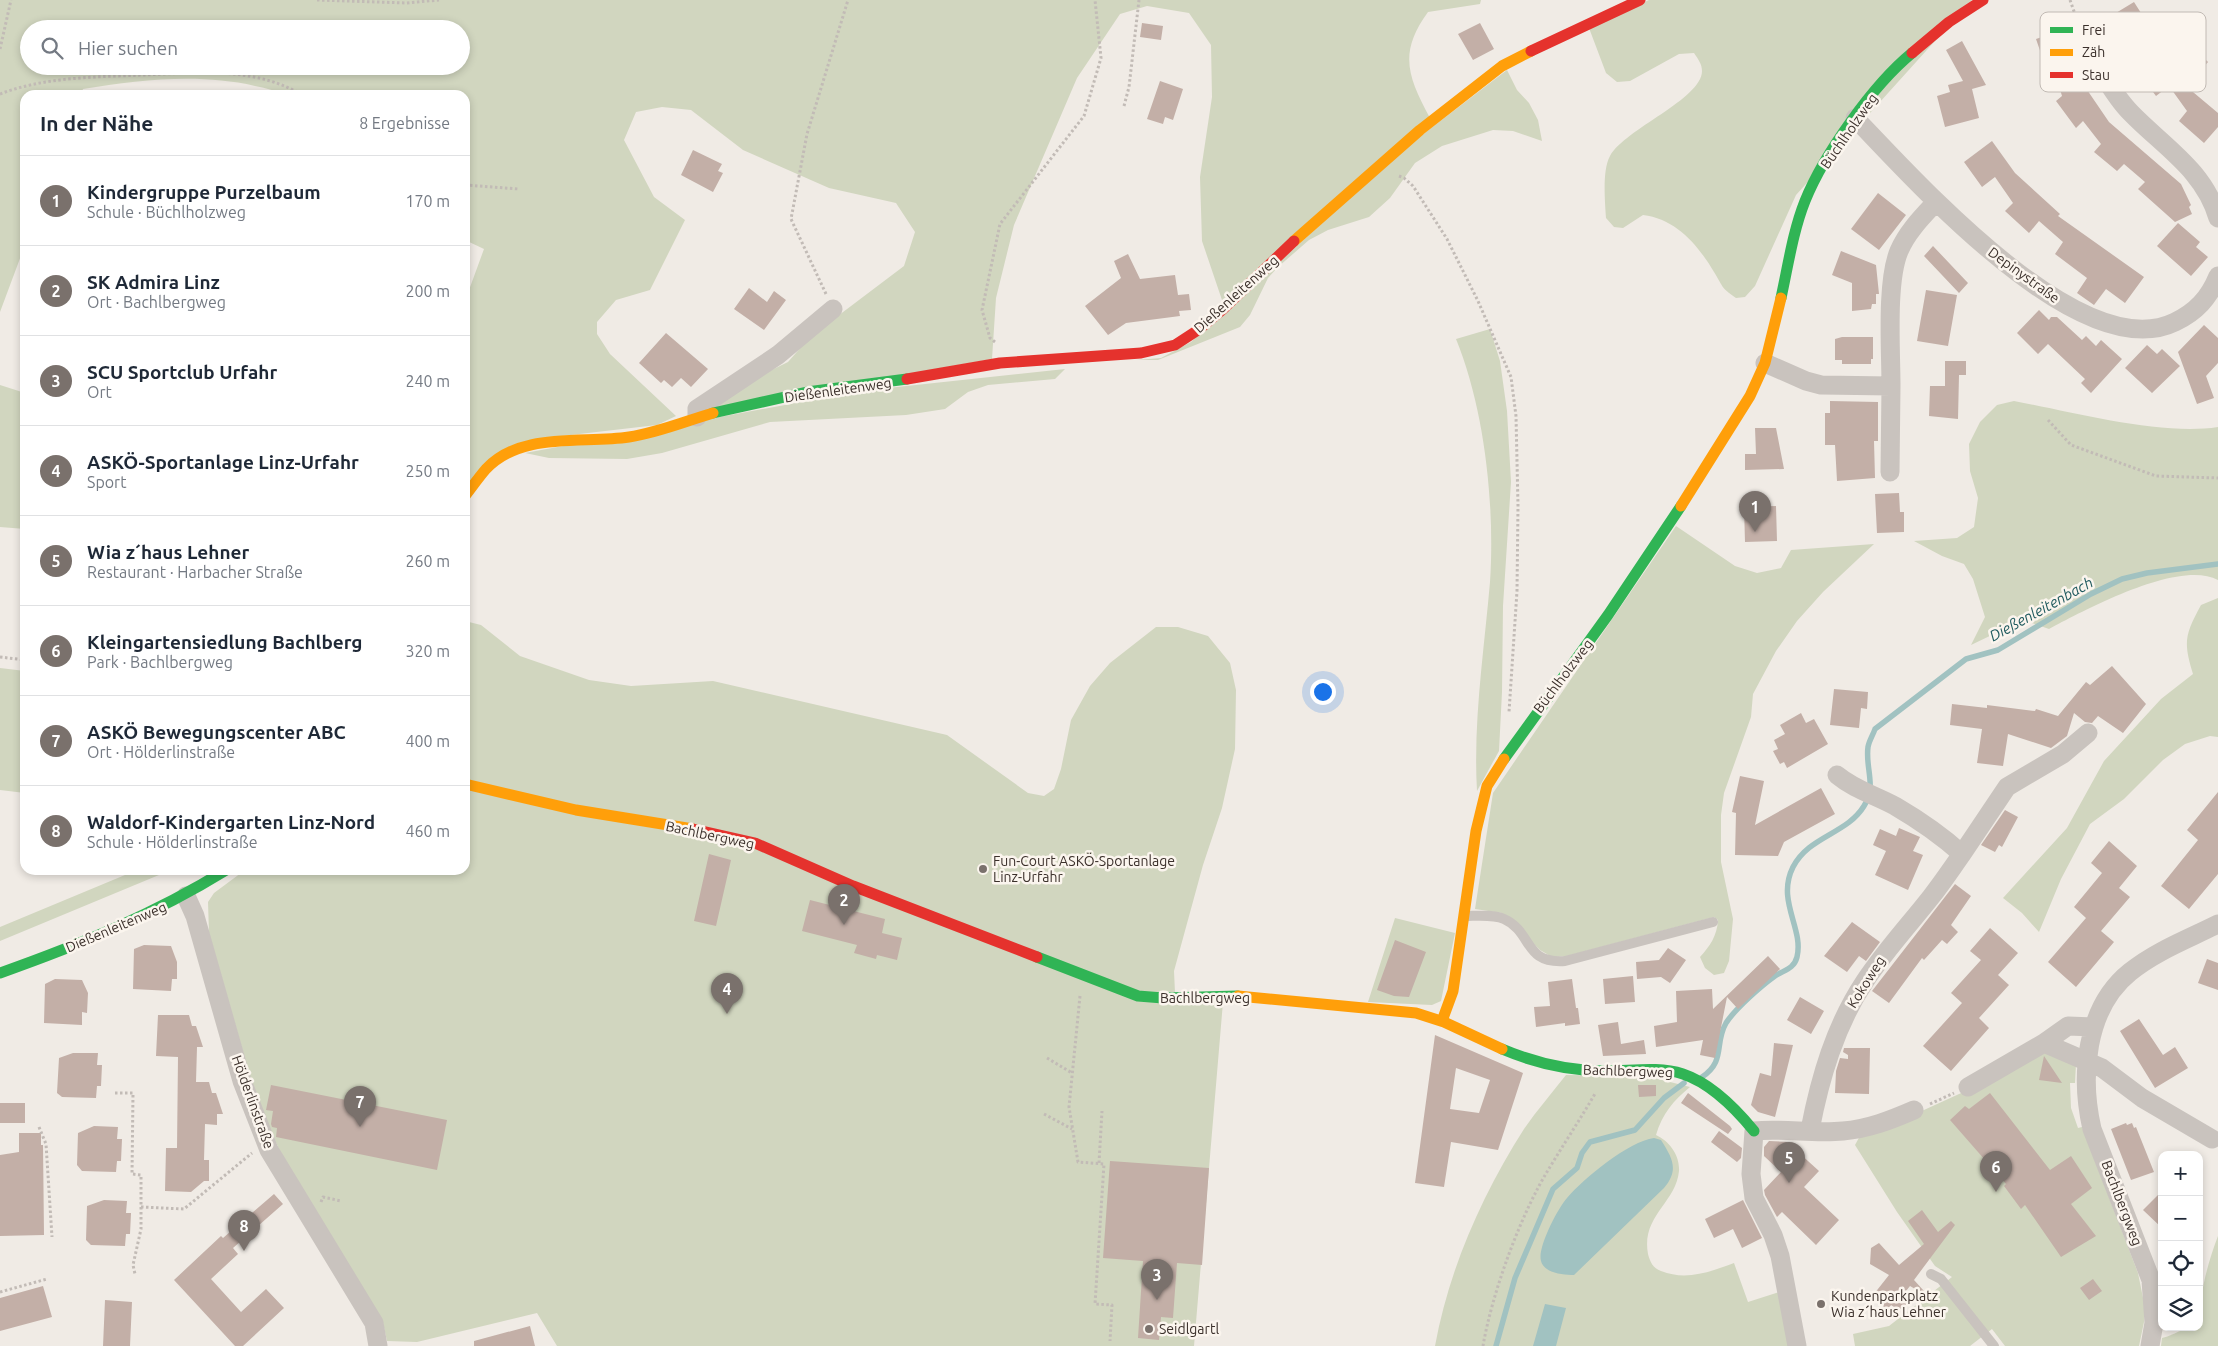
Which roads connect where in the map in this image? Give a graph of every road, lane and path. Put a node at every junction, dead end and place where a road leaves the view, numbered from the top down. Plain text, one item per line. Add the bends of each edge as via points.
1 (11, 0) edge
2 (317, 0) edge
3 (439, 0) edge
4 (848, 0) edge
5 (1095, 0) edge
6 (1139, 0) edge
7 (1640, 0) edge
8 (1984, 0) edge
9 (2070, 0) edge
10 (2074, 12) edge
11 (0, 49) edge
12 (150, 75) edge
13 (233, 75) edge
14 (292, 90) edge
15 (2113, 92) edge
16 (0, 94) edge
17 (1124, 106) dead end
18 (1855, 118) junction
19 (1396, 176) dead end
20 (470, 185) edge
21 (519, 189) dead end
22 (1936, 202) junction
23 (2218, 218) edge
24 (2218, 276) edge
25 (833, 309) joint
26 (998, 344) dead end
27 (1765, 363) junction
28 (1891, 386) junction
29 (697, 418) junction
30 (2048, 420) dead end
31 (1890, 472) dead end
32 (2218, 478) edge
33 (470, 490) edge
34 (0, 657) edge
35 (20, 659) edge
36 (2088, 733) dead end
37 (1514, 742) junction
38 (1837, 775) dead end
39 (470, 785) edge
40 (1962, 854) junction
41 (218, 875) edge
42 (186, 896) junction
43 (1464, 916) junction
44 (1713, 922) dead end
45 (2218, 924) edge
46 (0, 973) edge
47 (1085, 976) junction
48 (1442, 1021) junction
49 (2094, 1027) junction
50 (2044, 1043) junction
51 (1047, 1058) dead end
52 (2087, 1062) junction
53 (1072, 1073) junction
54 (1968, 1087) joint
55 (115, 1093) dead end
56 (1593, 1097) dead end
57 (1914, 1110) joint
58 (1102, 1111) dead end
59 (1044, 1114) dead end
60 (39, 1127) dead end
61 (1072, 1129) junction
62 (1754, 1130) junction
63 (1810, 1130) junction
64 (2212, 1139) dead end
65 (252, 1153) dead end
66 (1099, 1163) junction
67 (323, 1197) dead end
68 (341, 1200) dead end
69 (141, 1208) junction
70 (52, 1237) dead end
71 (135, 1274) dead end
72 (1931, 1274) dead end
73 (46, 1279) dead end
74 (0, 1292) edge
75 (1110, 1341) dead end
76 (378, 1346) edge
77 (1483, 1346) edge
78 (1797, 1346) edge
79 (1994, 1346) edge
80 (2150, 1346) edge

1 - 11 path
2 - 3 path via 406,3
4 - 25 path via 807,134 791,219
5 - 26 path via 1101,58 1084,116 1000,224 982,310 990,338
6 - 17 path
7 - 29 street, Dießenleitenweg via 1502,66 1420,130 1266,266 1223,309 1175,345 1141,352 969,368 808,392
8 - 18 street, Büchlholzweg via 1908,56
9 - 10 path
12 - 16 path via 73,79
13 - 14 path via 259,78
15 - 23 street via 2133,115 2194,172 2206,189
18 - 22 street, Depinystraße
18 - 27 street, Büchlholzweg via 1832,150 1805,200
19 - 37 path via 1404,178 1412,186 1447,239 1510,377 1516,416 1518,506 1517,592 1508,703 1509,726
20 - 21 path
22 - 24 street, Depinystraße via 1977,239 2044,290 2069,307 2117,327 2152,330 2185,318 2212,291
22 - 28 street via 1907,237 1894,265
25 - 29 street via 778,355 697,409
27 - 28 street via 1806,382 1821,385
27 - 37 street, Büchlholzweg via 1750,396 1704,472 1608,614
28 - 31 street
29 - 33 street, Dießenleitenweg via 629,437 539,443 521,448 488,468
30 - 32 path via 2071,445 2156,476
34 - 35 path
36 - 40 street, Kokoweg via 2063,754 2007,787
37 - 43 street, Büchlholzweg via 1490,780 1481,804
38 - 40 street via 1919,821
39 - 47 street, Bachlbergweg via 576,810 706,831 755,843 853,886
40 - 63 street, Kokoweg via 1864,982 1846,1014 1821,1078
41 - 42 street, Dießenleitenweg
42 - 46 street, Dießenleitenweg via 83,943
42 - 76 street, Hölderlinstraße via 195,916 242,1081 269,1150 374,1323
43 - 44 lane via 1502,918 1537,956 1553,962 1565,962
43 - 48 street, Büchlholzweg via 1453,991
45 - 49 street, Bachlbergweg via 2150,958 2128,973 2104,1003
47 - 48 street, Bachlbergweg via 1153,999 1239,997 1416,1013
47 - 53 path via 1080,986
48 - 62 street, Bachlbergweg via 1480,1040 1548,1064 1590,1070 1672,1071 1692,1078 1743,1116
49 - 50 street via 2068,1026
49 - 52 street, Bachlbergweg
50 - 52 street
50 - 54 street
51 - 53 path
52 - 64 street via 2102,1068 2142,1098
52 - 80 street, Bachlbergweg via 2087,1107 2092,1129 2151,1280 2154,1323
53 - 61 path via 1069,1107
54 - 57 path
55 - 69 path via 133,1093 132,1174 141,1174
56 - 77 path via 1549,1168 1528,1211 1494,1299
57 - 63 street via 1864,1128
58 - 66 path
59 - 61 path
60 - 70 path via 46,1144
61 - 66 path via 1078,1162
62 - 63 street
62 - 78 street via 1751,1174 1754,1198 1780,1256
65 - 69 path via 184,1209
66 - 75 path via 1104,1164 1095,1304 1112,1305
67 - 68 path
69 - 71 path via 141,1229 133,1265
72 - 79 lane via 1941,1280
73 - 74 path

